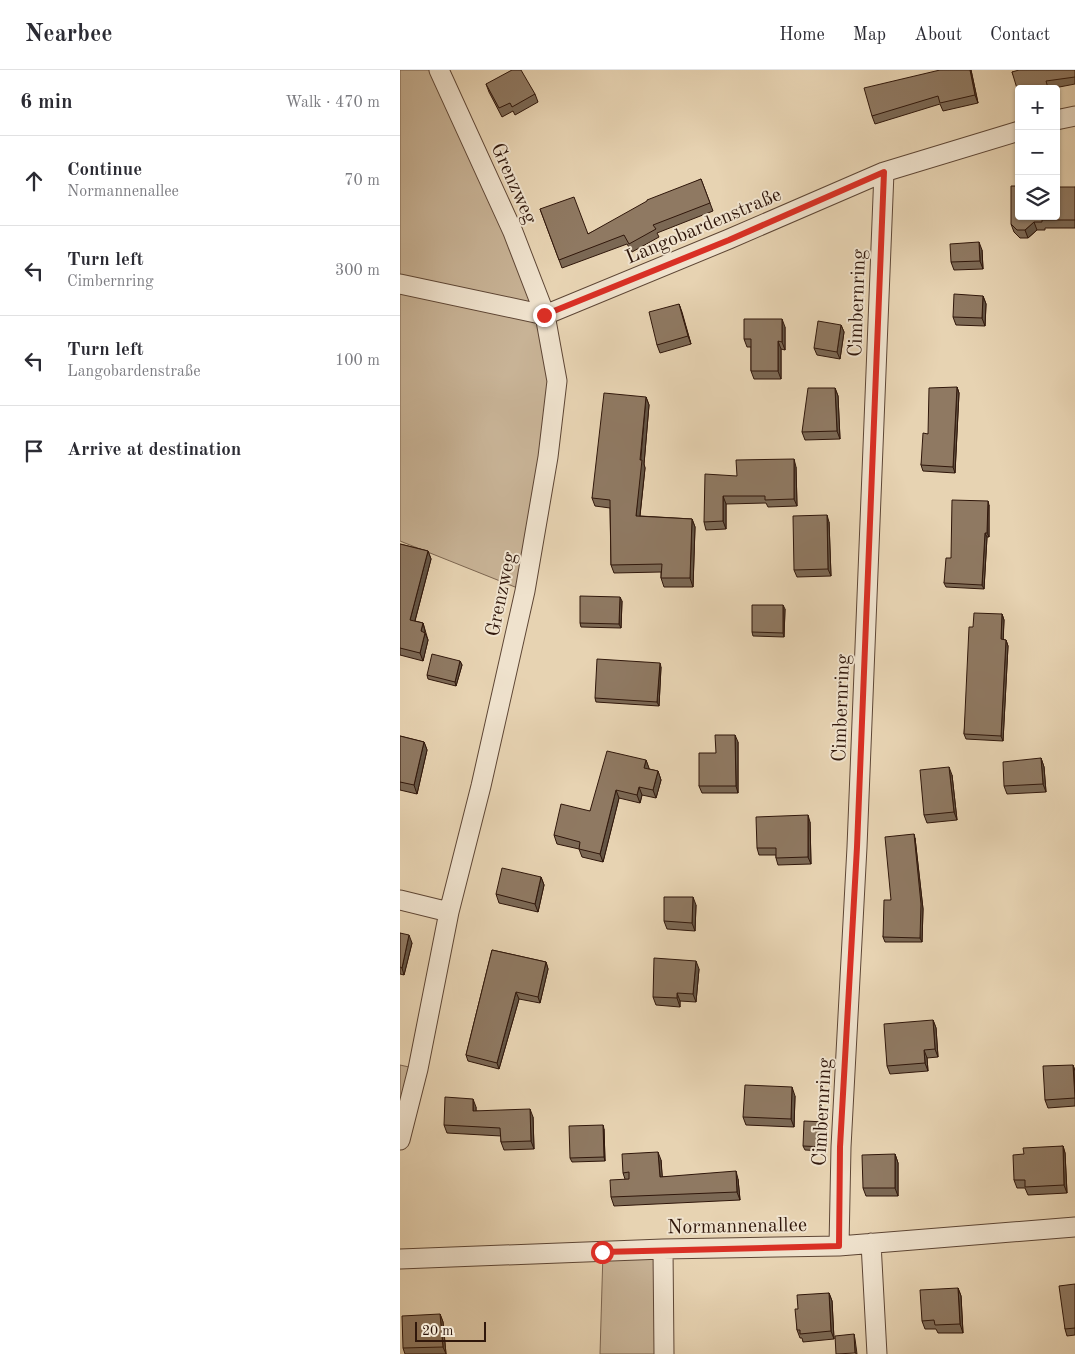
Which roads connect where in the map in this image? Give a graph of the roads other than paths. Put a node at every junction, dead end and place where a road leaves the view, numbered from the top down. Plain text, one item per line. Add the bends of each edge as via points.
1 (439, 70) edge
2 (1075, 116) edge
3 (1060, 119) edge
4 (1015, 132) edge
5 (884, 172) junction
6 (400, 284) edge
7 (544, 315) junction
8 (400, 900) edge
9 (449, 912) junction
10 (400, 1140) edge
11 (1075, 1227) edge
12 (871, 1243) junction
13 (839, 1246) junction
14 (663, 1249) junction
15 (400, 1259) edge
16 (664, 1354) edge
17 (877, 1354) edge

1 - 7 street, Grenzweg via 513,232
2 - 3 street
4 - 5 street, Langobardenstraße
5 - 7 street, Langobardenstraße via 729,240
5 - 13 street, Cimbernring via 857,847 840,1147
6 - 7 street
7 - 9 street, Grenzweg via 557,381 548,457 525,591
8 - 9 street
9 - 10 street, Grenzweg via 418,1069
11 - 12 street, Normannenallee
12 - 13 street, Normannenallee
12 - 17 street
13 - 14 street, Normannenallee
14 - 15 street, Normannenallee
14 - 16 street

